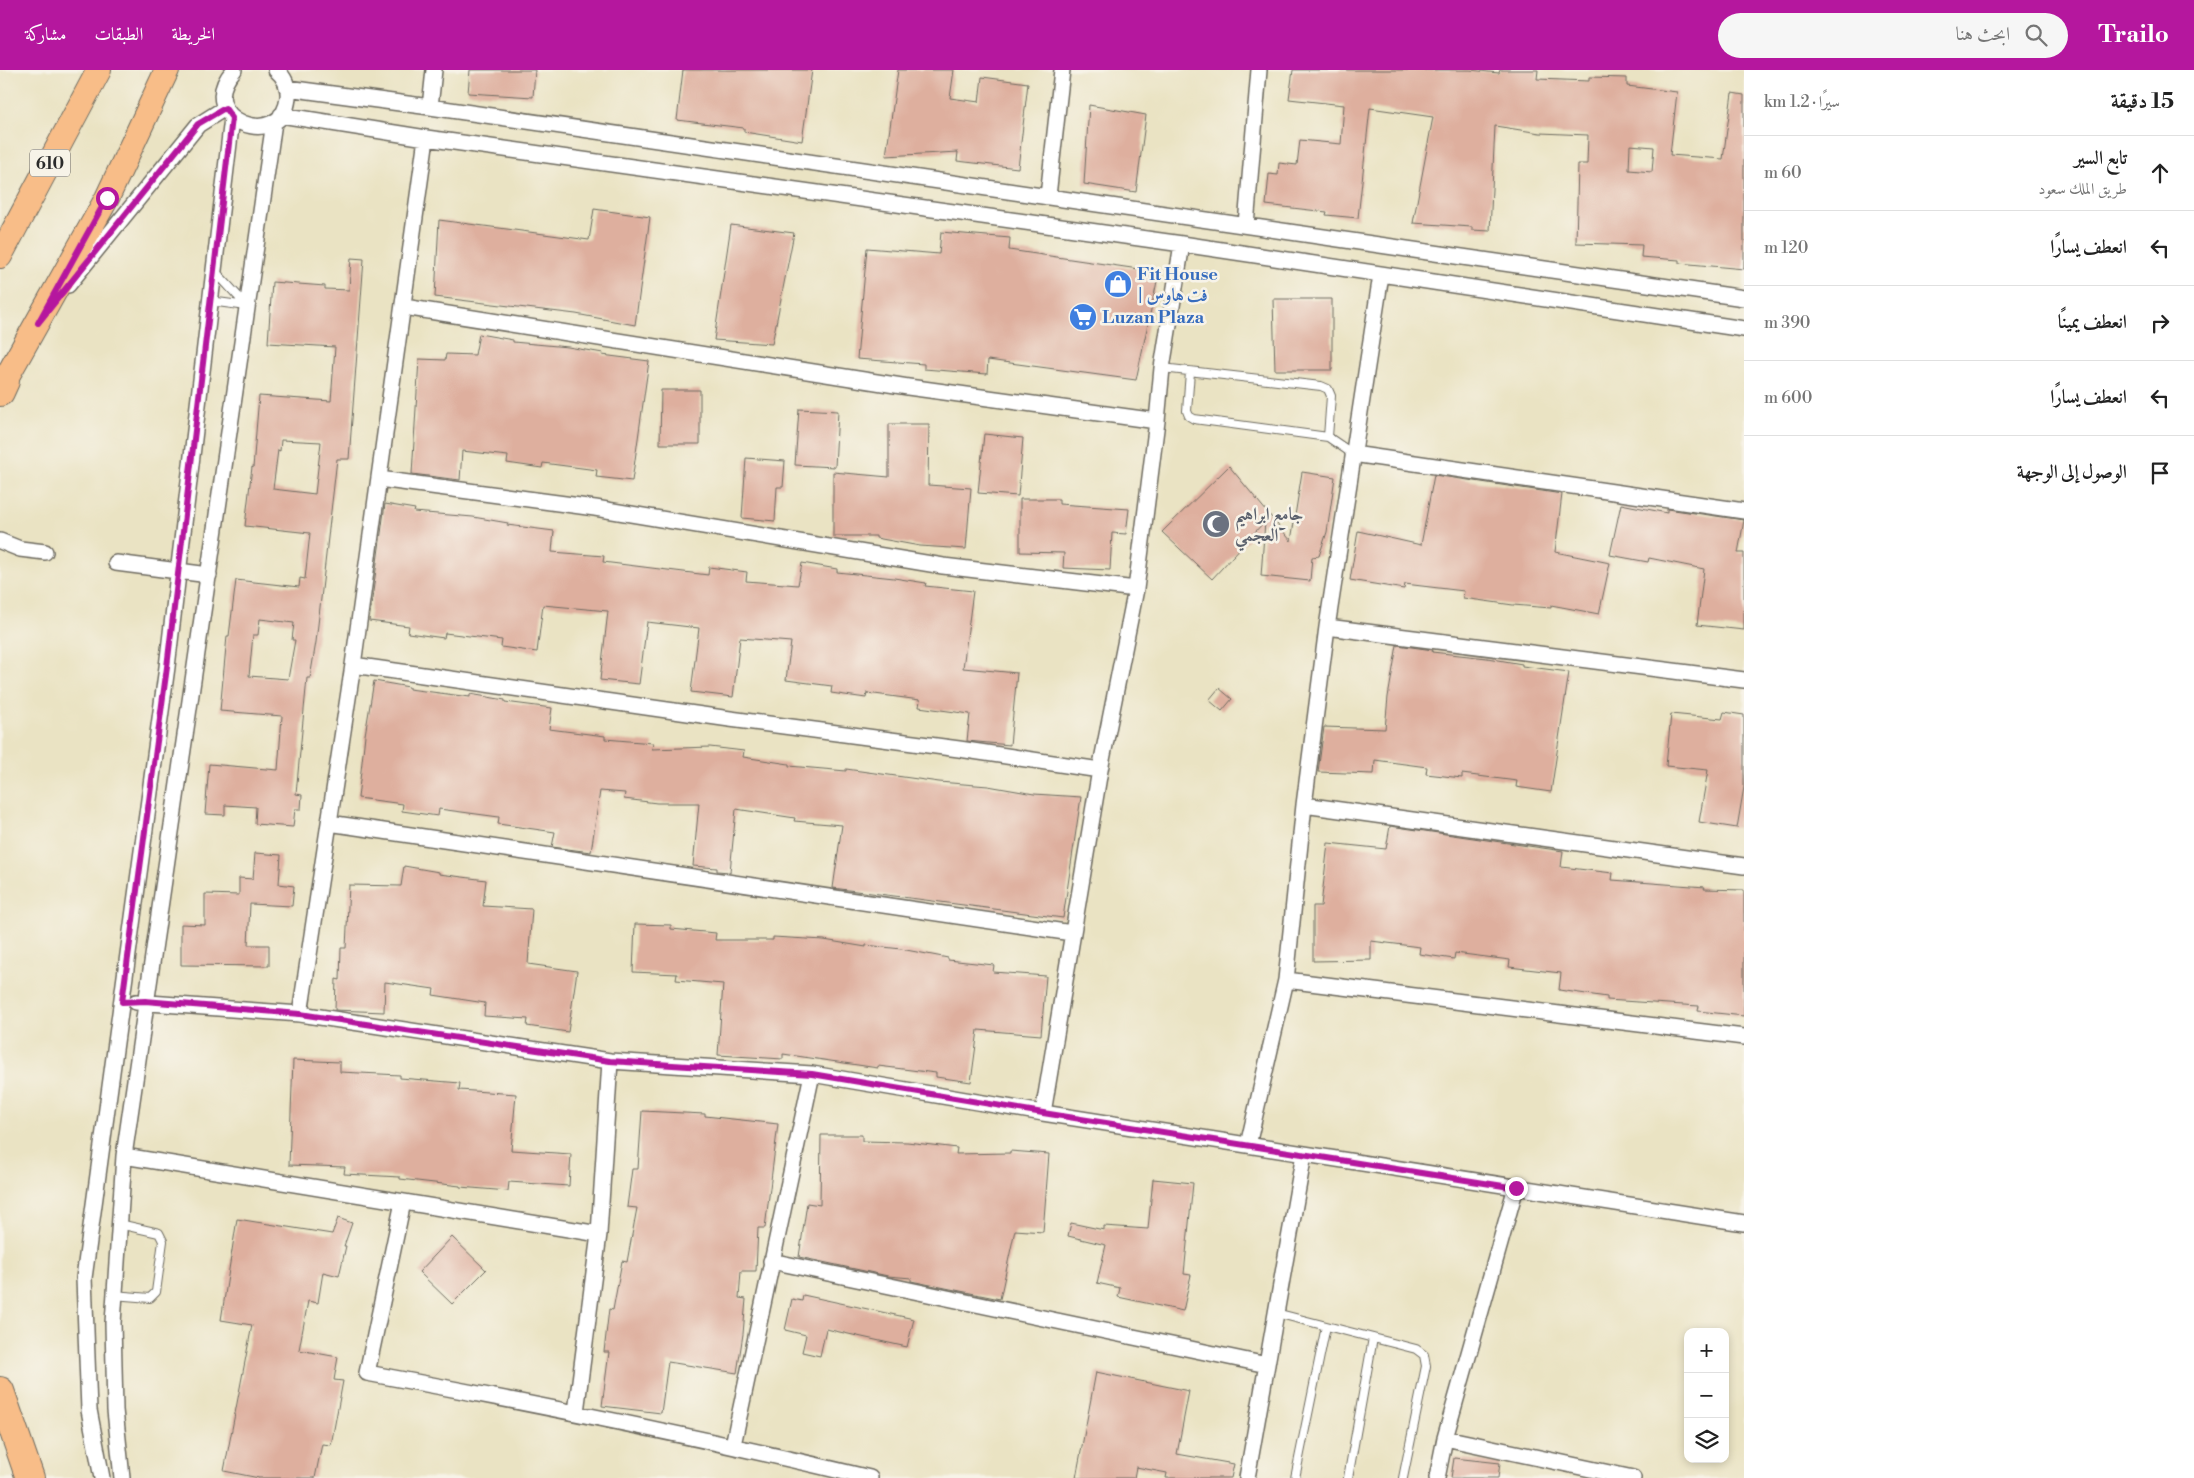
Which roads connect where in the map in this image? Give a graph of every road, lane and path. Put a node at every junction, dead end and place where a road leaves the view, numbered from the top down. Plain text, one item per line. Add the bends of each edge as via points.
1 (99, 70) edge
2 (167, 70) edge
3 (234, 70) edge
4 (276, 70) edge
5 (434, 70) edge
6 (1062, 70) edge
7 (1259, 70) edge
8 (287, 88) junction
9 (430, 107) junction
10 (229, 113) junction
11 (277, 119) junction
12 (426, 138) junction
13 (1048, 196) junction
14 (1246, 225) junction
15 (1182, 244) junction
16 (0, 256) edge
17 (214, 270) junction
18 (1381, 275) junction
19 (1744, 298) edge
20 (210, 301) junction
21 (404, 306) junction
22 (38, 323) junction
23 (1744, 329) edge
24 (1162, 368) junction
25 (1190, 372) junction
26 (2, 388) edge
27 (1157, 420) junction
28 (1328, 437) junction
29 (1353, 454) junction
30 (379, 479) junction
31 (1744, 511) edge
32 (0, 541) edge
33 (45, 552) dead end
34 (116, 563) dead end
35 (179, 570) junction
36 (209, 575) junction
37 (1136, 588) junction
38 (1327, 627) junction
39 (353, 665) junction
40 (1744, 680) edge
41 (1100, 770) junction
42 (1304, 806) junction
43 (328, 823) junction
44 (1744, 866) edge
45 (1072, 933) junction
46 (1286, 980) junction
47 (145, 1001) junction
48 (122, 1002) junction
49 (300, 1014) junction
50 (1744, 1037) edge
51 (610, 1061) junction
52 (812, 1074) junction
53 (1043, 1113) junction
54 (1248, 1145) junction
55 (1304, 1154) junction
56 (124, 1156) junction
57 (1516, 1188) junction
58 (403, 1202) junction
59 (1744, 1223) edge
60 (118, 1224) junction
61 (599, 1234) junction
62 (771, 1261) junction
63 (113, 1295) junction
64 (1276, 1313) junction
65 (1326, 1326) junction
66 (1373, 1338) junction
67 (1267, 1365) junction
68 (0, 1391) edge
69 (576, 1412) junction
70 (1445, 1438) junction
71 (733, 1445) junction
72 (30, 1478) edge
73 (102, 1478) edge
74 (122, 1478) edge
75 (870, 1478) edge
76 (1247, 1478) edge
77 (1295, 1478) edge
78 (1348, 1478) edge
79 (1404, 1478) edge
80 (1436, 1478) edge
81 (1633, 1478) edge

1 - 16 main road, 610
2 - 22 main road via 107,198
3 - 10 street via 223,88
4 - 8 street
5 - 9 street
6 - 13 street
7 - 14 street
8 - 9 street
8 - 11 street via 286,107
9 - 13 street
10 - 11 street via 241,125 252,127 264,126
10 - 17 street
10 - 22 street via 198,124
11 - 12 street
11 - 36 street
12 - 15 street
12 - 21 street
13 - 14 street
14 - 19 street
15 - 18 street
15 - 24 street
17 - 20 street
17 - 20 lane via 247,306
18 - 23 street
18 - 29 street
20 - 35 street
21 - 27 street via 908,388
21 - 30 street
22 - 26 main road
24 - 25 lane
24 - 27 street
25 - 28 lane via 1187,411 1194,419
25 - 28 lane via 1328,389
27 - 37 street
28 - 29 lane
29 - 31 street
29 - 38 street
30 - 37 street via 595,508 943,566
30 - 39 street
32 - 33 street via 20,549
34 - 35 street
35 - 36 street
35 - 48 street
36 - 47 street
37 - 41 street
38 - 40 street
38 - 42 street
39 - 41 street
39 - 43 street
41 - 45 street
42 - 44 street
42 - 46 street
43 - 45 street
43 - 49 street
45 - 53 street
46 - 50 street
46 - 54 street
47 - 48 street
47 - 49 street
47 - 56 street
48 - 73 street via 84,1278 89,1410
49 - 51 street
51 - 52 street
51 - 61 street
52 - 53 street
52 - 62 street
53 - 54 street
54 - 55 street
55 - 57 street
55 - 64 street
56 - 58 street
56 - 60 street
57 - 59 street
57 - 70 street
58 - 61 street
58 - 69 street via 367,1373
60 - 63 street
60 - 63 lane via 159,1233 163,1241 156,1292 150,1298
61 - 69 street
62 - 67 street
62 - 71 street
63 - 74 street via 115,1410
64 - 65 lane
64 - 67 street
65 - 66 lane
65 - 77 lane
66 - 78 lane
66 - 79 lane via 1424,1354 1426,1366
67 - 76 street
68 - 72 highway
69 - 71 street
70 - 80 street
70 - 81 street
71 - 75 street

